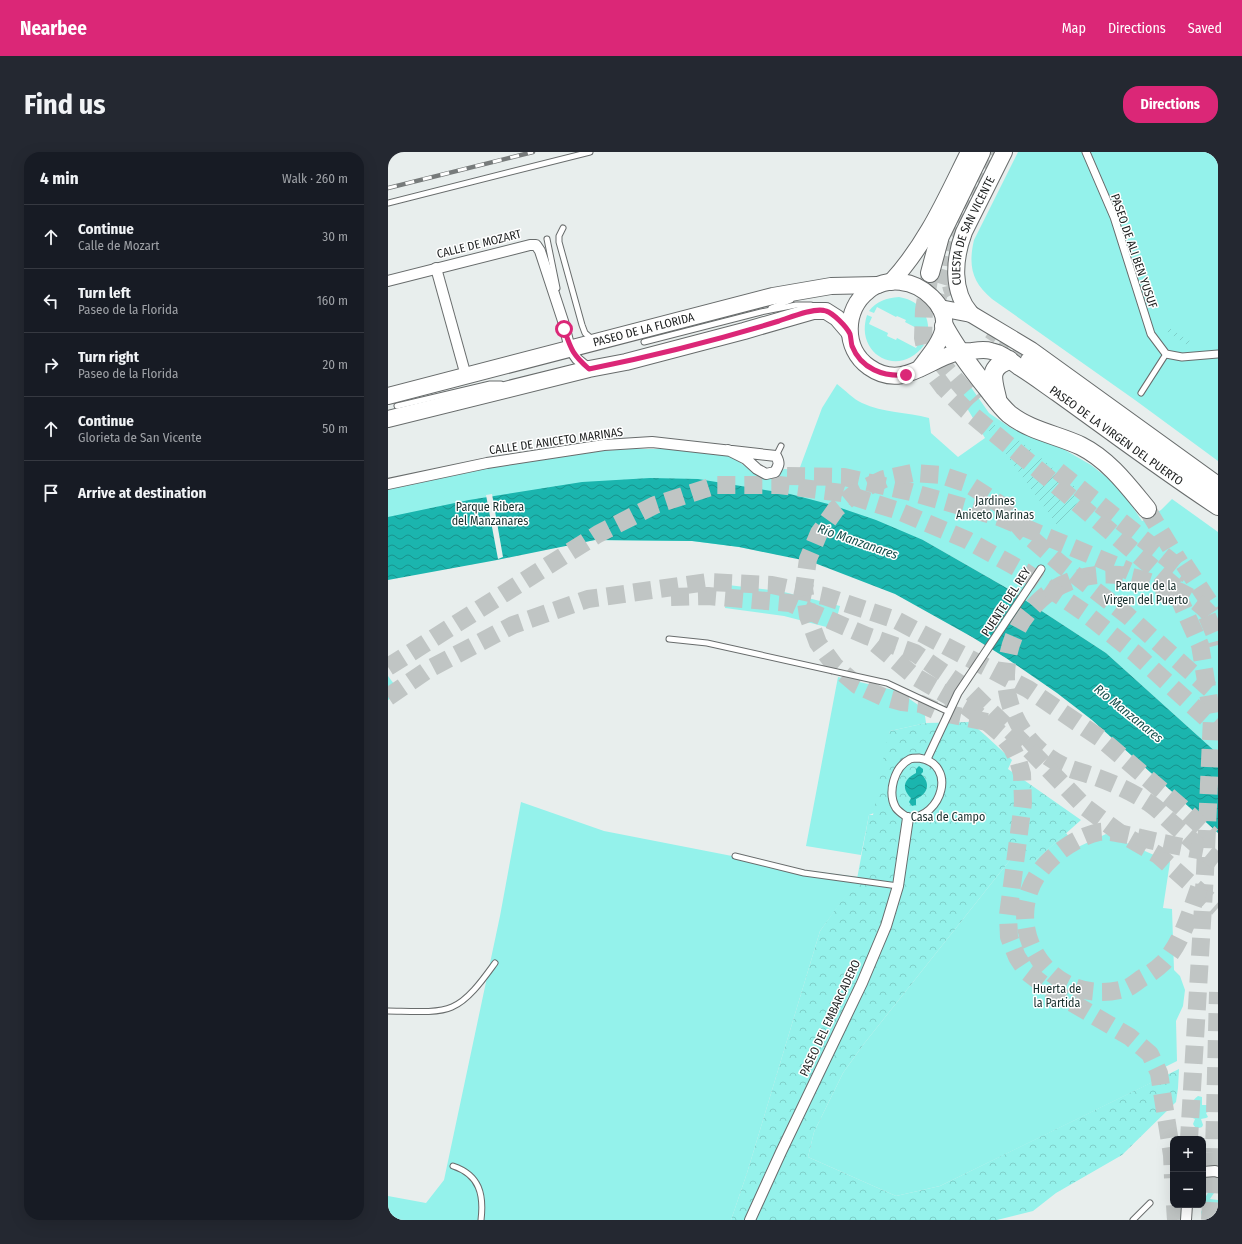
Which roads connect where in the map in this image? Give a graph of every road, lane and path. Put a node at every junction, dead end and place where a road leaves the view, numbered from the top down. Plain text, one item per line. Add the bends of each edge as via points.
1 (590, 152) edge
2 (969, 152) edge
3 (982, 152) edge
4 (992, 152) edge
5 (1004, 152) edge
6 (1086, 152) edge
7 (388, 203) edge
8 (563, 228) dead end
9 (548, 240) dead end
10 (436, 268) junction
11 (943, 276) junction
12 (388, 281) edge
13 (885, 284) junction
14 (818, 289) junction
15 (826, 310) junction
16 (761, 312) junction
17 (971, 314) junction
18 (942, 317) junction
19 (563, 321) junction
20 (849, 332) junction
21 (595, 342) junction
22 (644, 342) dead end
23 (570, 349) junction
24 (959, 352) junction
25 (1166, 354) junction
26 (1218, 354) edge
27 (1020, 358) junction
28 (589, 369) junction
29 (920, 369) junction
30 (466, 376) junction
31 (1141, 393) dead end
32 (998, 401) junction
33 (391, 407) edge
34 (781, 446) dead end
35 (728, 450) junction
36 (776, 456) junction
37 (388, 484) edge
38 (1218, 485) edge
39 (1218, 497) edge
40 (1218, 507) edge
41 (1147, 510) tunnel mouth
42 (1041, 569) dead end
43 (669, 639) dead end
44 (949, 712) junction
45 (927, 759) junction
46 (908, 818) junction
47 (735, 856) dead end
48 (898, 886) junction
49 (495, 964) dead end
50 (388, 1011) edge
51 (453, 1166) dead end
52 (1206, 1172) edge
53 (1218, 1172) edge
54 (1150, 1203) dead end
55 (1187, 1208) edge
56 (481, 1220) edge
57 (750, 1220) edge
58 (1133, 1220) edge
59 (1186, 1220) edge

1 - 7 lane
2 - 13 main road via 929,231 905,267
3 - 11 highway via 940,236
4 - 11 highway via 949,240
5 - 11 main road, CUESTA DE SAN VICENTE via 964,232 959,245 956,271
6 - 25 street, PASEO DE ALI BEN YUSUF via 1114,217 1151,334
8 - 21 lane via 559,242 582,325 585,333
9 - 19 lane
10 - 12 street, CALLE DE MOZART
10 - 19 street, CALLE DE MOZART via 536,245
10 - 30 street
11 - 17 main road
11 - 18 main road, CUESTA DE SAN VICENTE
13 - 14 main road, PASEO DE LA FLORIDA via 831,286
13 - 18 main road via 901,282 917,287 928,294
13 - 20 main road via 868,291 859,299 853,309
14 - 16 lane
14 - 21 main road, PASEO DE LA FLORIDA via 773,296
15 - 16 lane via 812,305 796,305
15 - 20 main road
15 - 28 main road, PASEO DE LA FLORIDA via 813,311 744,332
16 - 22 lane
17 - 18 main road, PASEO DE LA VIRGEN DEL PUERTO
17 - 27 main road, PASEO DE LA VIRGEN DEL PUERTO
18 - 24 highway
18 - 29 main road via 939,340
19 - 23 street, CALLE DE MOZART
20 - 29 main road via 856,353 868,366 879,372 899,376
21 - 23 main road, PASEO DE LA FLORIDA
23 - 28 street, CALLE DE MOZART
23 - 30 main road, PASEO DE LA FLORIDA
24 - 27 main road, PASEO DE LA VIRGEN DEL PUERTO via 984,349
24 - 29 main road, PASEO DE LA VIRGEN DEL PUERTO
24 - 32 highway
25 - 26 street via 1182,357
25 - 31 lane
27 - 32 highway via 1001,363 994,371
27 - 38 main road, PASEO DE LA VIRGEN DEL PUERTO
27 - 39 street, PASEO DE LA VIRGEN DEL PUERTO
27 - 40 main road, PASEO DE LA VIRGEN DEL PUERTO
28 - 33 main road, PASEO DE LA FLORIDA via 544,380
30 - 33 main road, PASEO DE LA FLORIDA
32 - 41 highway via 1009,414 1022,422 1082,447 1099,458 1129,487
34 - 36 lane
35 - 36 street, CALLE DE ANICETO MARINAS
35 - 36 street, CALLE DE ANICETO MARINAS via 746,459 766,474 775,472 779,466
35 - 37 street, CALLE DE ANICETO MARINAS via 652,442 604,445 487,463
42 - 44 street, PUENTE DEL REY via 958,693
43 - 44 lane via 706,643 887,683
44 - 45 street
45 - 46 street via 934,764 942,778 938,800 922,816
45 - 46 street via 910,759 894,778 892,790 895,806
46 - 48 street, PASEO DEL EMBARCADERO
47 - 48 lane via 804,873
48 - 57 street, PASEO DEL EMBARCADERO via 886,926 862,982
49 - 50 lane via 476,988 453,1007 441,1010
51 - 56 lane via 469,1174 478,1186 483,1205
52 - 53 street
54 - 58 lane
55 - 59 street

